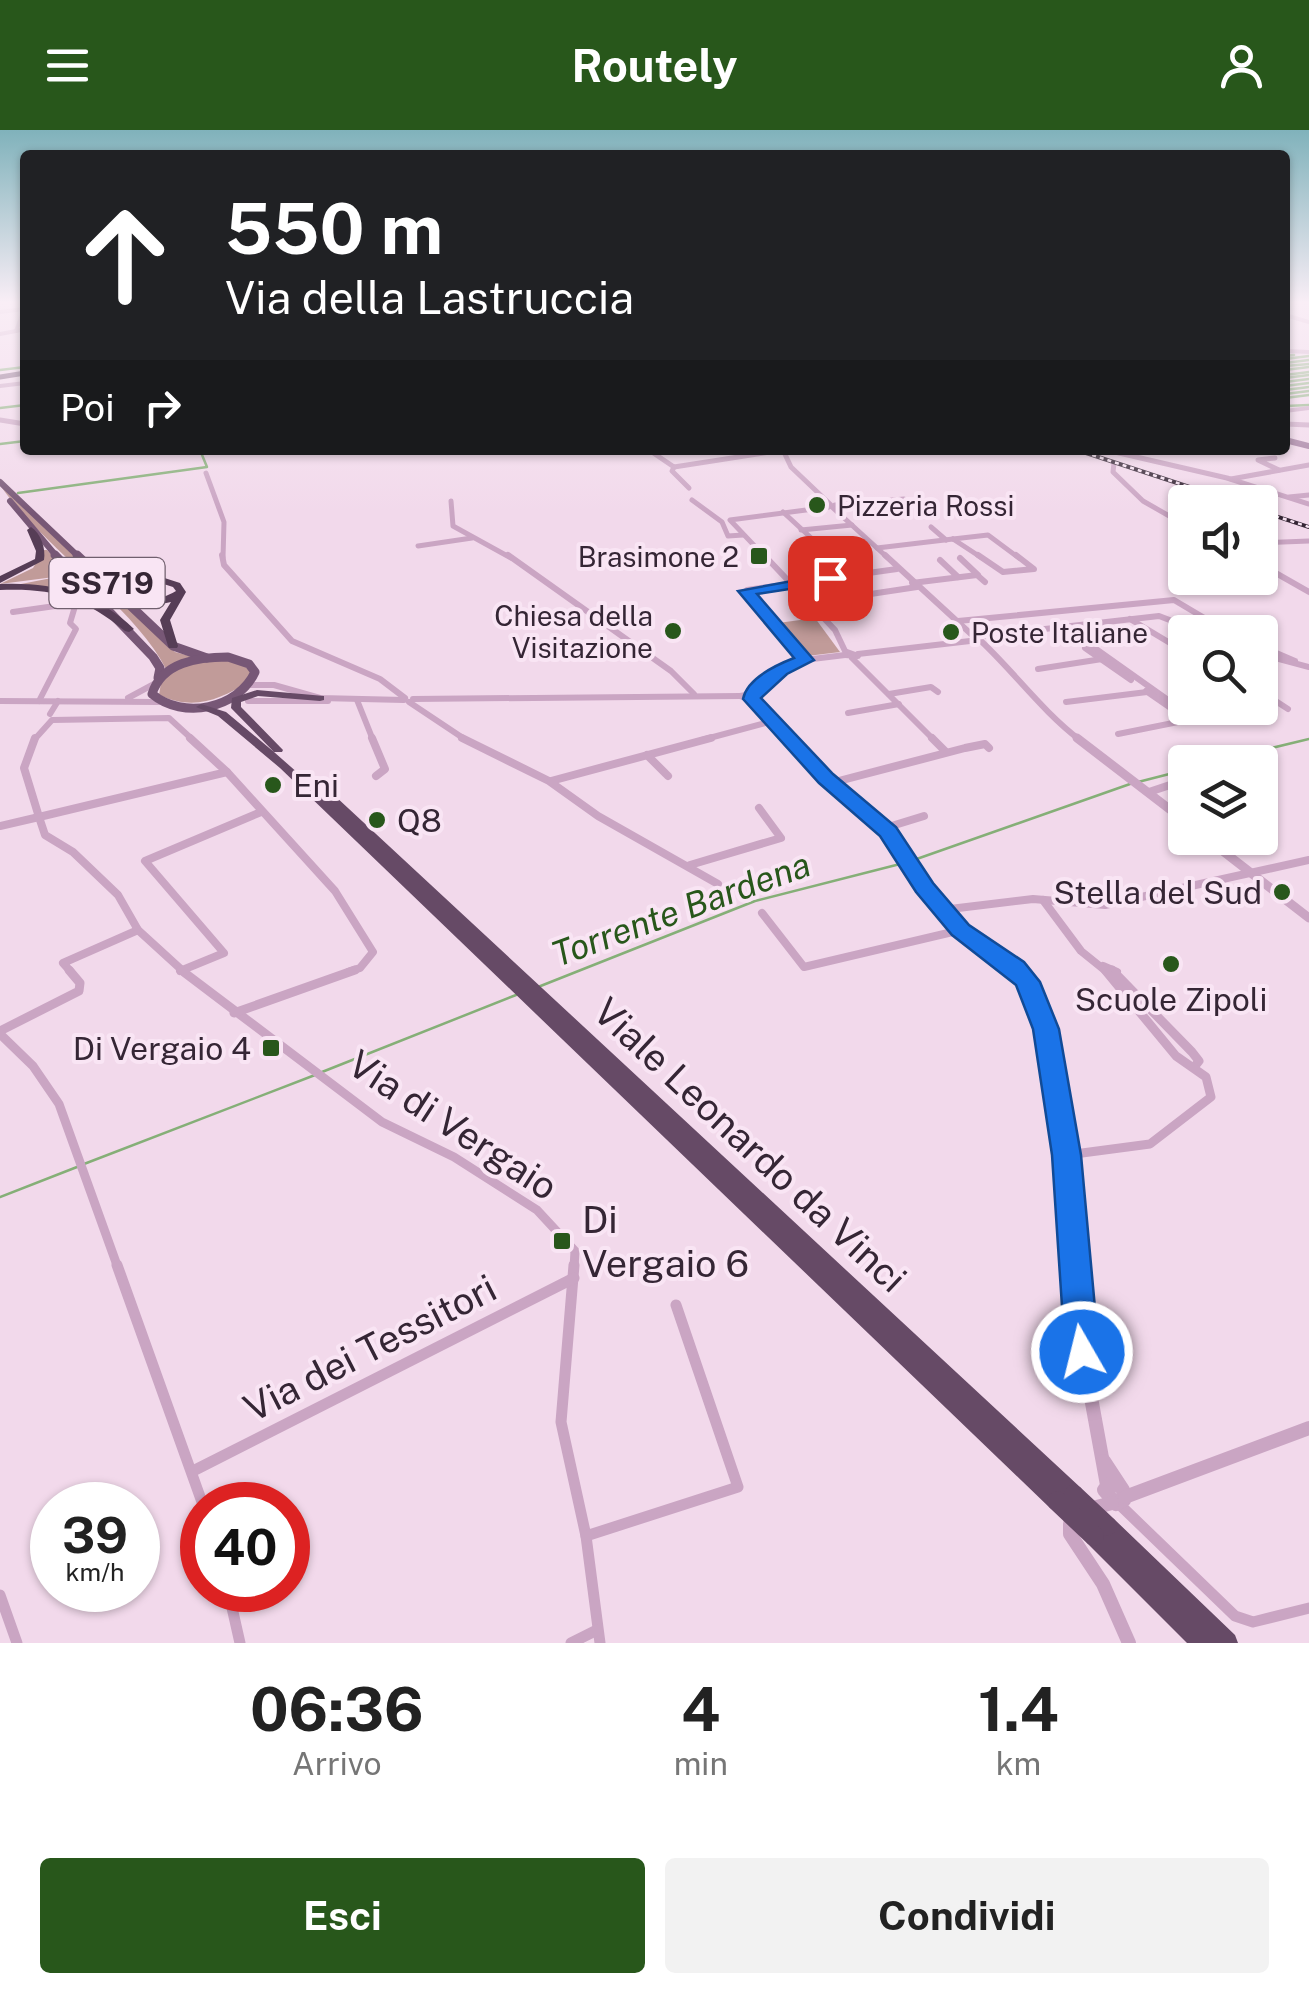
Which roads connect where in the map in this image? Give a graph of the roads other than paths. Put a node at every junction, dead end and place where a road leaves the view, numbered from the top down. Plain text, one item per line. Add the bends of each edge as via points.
1 (656, 455) edge
2 (751, 455) edge
3 (785, 455) edge
4 (1120, 455) edge
5 (1125, 457) junction
6 (1275, 458) dead end
7 (1309, 465) edge
8 (674, 467) junction
9 (1279, 470) junction
10 (206, 473) dead end
11 (1231, 479) junction
12 (0, 482) edge
13 (689, 488) dead end
14 (0, 490) edge
15 (1309, 495) edge
16 (904, 498) dead end
17 (1289, 498) junction
18 (692, 500) dead end
19 (451, 502) dead end
20 (1309, 504) edge
21 (832, 506) junction
22 (783, 512) junction
23 (1168, 515) edge
24 (852, 524) junction
25 (931, 527) dead end
26 (32, 530) junction
27 (802, 530) junction
28 (744, 535) junction
29 (472, 538) junction
30 (949, 540) junction
31 (1309, 540) edge
32 (1278, 542) edge
33 (418, 546) dead end
34 (876, 548) junction
35 (960, 558) dead end
36 (940, 560) dead end
37 (89, 566) junction
38 (896, 569) junction
39 (1278, 574) edge
40 (850, 575) junction
41 (978, 575) junction
42 (958, 577) junction
43 (986, 582) dead end
44 (0, 584) edge
45 (790, 584) junction
46 (914, 585) junction
47 (181, 592) junction
48 (1309, 592) edge
49 (831, 600) dead end
50 (12, 612) dead end
51 (1199, 615) edge
52 (1168, 619) edge
53 (1130, 620) junction
54 (958, 621) junction
55 (1061, 627) junction
56 (129, 629) junction
57 (969, 638) junction
58 (982, 639) junction
59 (1168, 642) edge
60 (173, 646) junction
61 (1278, 653) edge
62 (851, 655) junction
63 (207, 658) junction
64 (1278, 658) edge
65 (805, 660) junction
66 (1102, 660) junction
67 (1309, 666) edge
68 (1038, 670) dead end
69 (255, 672) junction
70 (156, 681) junction
71 (249, 685) junction
72 (274, 686) junction
73 (938, 692) dead end
74 (1147, 692) junction
75 (694, 694) junction
76 (889, 694) junction
77 (752, 696) junction
78 (320, 698) junction
79 (340, 699) junction
80 (58, 700) junction
81 (120, 700) junction
82 (228, 700) junction
83 (248, 700) dead end
84 (358, 700) junction
85 (408, 700) junction
86 (1168, 700) edge
87 (0, 701) edge
88 (39, 701) junction
89 (159, 702) junction
90 (1066, 702) dead end
91 (1278, 703) edge
92 (899, 704) junction
93 (1168, 706) edge
94 (201, 707) junction
95 (1288, 709) dead end
96 (848, 713) dead end
97 (50, 714) dead end
98 (774, 721) junction
99 (1168, 724) edge
100 (1118, 734) dead end
101 (989, 748) dead end
102 (278, 750) junction
103 (946, 752) junction
104 (647, 754) junction
105 (226, 772) junction
106 (376, 776) dead end
107 (668, 776) dead end
108 (549, 781) junction
109 (831, 783) junction
110 (1168, 786) edge
111 (1148, 792) junction
112 (759, 808) dead end
113 (1168, 808) edge
114 (261, 812) junction
115 (42, 816) junction
116 (924, 816) dead end
117 (0, 826) edge
118 (885, 828) junction
119 (1228, 855) edge
120 (1309, 860) edge
121 (690, 865) junction
122 (1252, 873) junction
123 (718, 884) dead end
124 (1043, 900) junction
125 (1065, 902) junction
126 (1309, 904) edge
127 (1297, 907) junction
128 (947, 910) junction
129 (762, 914) dead end
130 (1054, 918) junction
131 (1309, 918) edge
132 (138, 930) junction
133 (961, 930) junction
134 (180, 971) junction
135 (234, 1013) junction
136 (0, 1032) edge
137 (1067, 1155) junction
138 (574, 1278) junction
139 (676, 1306) dead end
140 (1309, 1428) edge
141 (193, 1470) junction
142 (196, 1482) edge
143 (1066, 1498) junction
144 (1111, 1503) junction
145 (586, 1536) junction
146 (0, 1595) edge
147 (1309, 1608) edge
148 (233, 1612) edge
149 (599, 1637) edge
150 (17, 1643) edge
151 (240, 1643) edge
152 (571, 1643) edge
153 (1128, 1643) edge
154 (1203, 1643) edge
155 (1227, 1643) edge

1 - 8 street
2 - 8 street
3 - 21 street
4 - 5 street
5 - 11 street
5 - 23 street via 1114,462 1113,472
6 - 9 street via 1258,460
7 - 9 street
8 - 13 street
9 - 11 street
10 - 85 street via 224,522 224,566 243,578 273,626
11 - 17 street
12 - 37 main road, SS719
14 - 26 main road, SS719
15 - 17 street
16 - 21 street
17 - 20 street
18 - 28 street via 722,522 728,536
19 - 29 street via 451,523
21 - 22 street
21 - 24 street
22 - 27 street
22 - 28 street via 730,519
24 - 27 street
24 - 34 street
25 - 30 street
26 - 44 highway via 39,560
26 - 56 main road, SS719
27 - 40 street
28 - 45 street
29 - 33 street
29 - 75 street via 505,553
30 - 30 street via 1004,572 1034,569 988,535
30 - 34 street
31 - 32 street
34 - 38 street
35 - 41 street
36 - 42 street
37 - 47 highway via 135,602 155,604
37 - 60 main road, SS719
38 - 40 street
38 - 46 street
39 - 48 street
40 - 45 street
41 - 42 street
41 - 43 street
42 - 46 street
44 - 47 highway, bridge via 105,574 160,578
44 - 56 highway via 80,594
45 - 62 street
45 - 65 street via 746,592
46 - 49 street
46 - 54 street
47 - 60 highway via 166,620
50 - 88 street via 76,603 70,624 76,630
51 - 54 street via 1174,600
52 - 53 street
53 - 55 street
53 - 59 street
54 - 57 street
55 - 58 street
55 - 66 street
55 - 86 street
56 - 70 main road, SS719 via 157,663
57 - 58 street
57 - 62 street
58 - 111 street via 1055,721
60 - 63 main road, SS719
61 - 67 street
62 - 65 street
62 - 76 street
63 - 69 main road, SS719 via 240,660
63 - 70 main road via 179,665
64 - 67 street
65 - 77 street via 781,670
66 - 68 street
66 - 74 street
69 - 71 main road, Viale Leonardo da Vinci
69 - 72 street
70 - 81 street
70 - 89 main road, SS719 via 152,694
71 - 72 street
71 - 82 main road, Viale Leonardo da Vinci
72 - 78 street
73 - 76 street via 931,686
74 - 90 street
74 - 93 street
75 - 77 street
75 - 85 street
76 - 92 street
77 - 98 street
78 - 79 street
78 - 102 highway via 257,693 236,700 236,708
79 - 83 street
79 - 84 street
80 - 81 street
80 - 88 street
80 - 97 street
81 - 89 street
82 - 94 main road, Viale Leonardo da Vinci
82 - 102 highway, Viale Leonardo da Vinci via 229,709
84 - 85 street
84 - 106 street via 385,769
85 - 108 street via 470,744
87 - 88 street
89 - 94 main road, Viale Leonardo da Vinci
91 - 95 street
92 - 96 street
92 - 103 street
94 - 143 highway, Viale Leonardo da Vinci via 222,714 284,766
98 - 104 street
98 - 109 street
99 - 100 street
101 - 103 street
102 - 143 highway, Viale Leonardo da Vinci
103 - 109 street
104 - 107 street
104 - 108 street
105 - 114 street
105 - 115 street
105 - 115 street, Via di Vergaio via 168,718 61,718 44,724 22,768
108 - 121 street
109 - 118 street
110 - 111 street
111 - 113 street
112 - 121 street via 781,838
114 - 134 street via 145,861 224,954
114 - 135 street via 335,891 372,952 360,968
115 - 117 street
115 - 132 street, Via di Vergaio via 45,835 77,854 118,895
116 - 118 street
118 - 128 street
119 - 122 street
120 - 122 street
121 - 123 street
122 - 125 street via 1105,905
122 - 127 street
124 - 125 street
124 - 128 street
124 - 130 street
125 - 130 street
126 - 127 street
127 - 131 street
128 - 133 street
129 - 133 street via 804,967
130 - 137 street via 1080,951 1115,975 1176,1056 1211,1084 1211,1097 1162,1137 1134,1148
132 - 134 street, Via di Vergaio
132 - 136 street via 62,963 80,983 79,991
133 - 137 street via 1028,982 1046,1029
134 - 135 street, Via di Vergaio
135 - 138 street, Via di Vergaio via 382,1122 454,1157 537,1210 575,1251
136 - 141 street via 45,1080 75,1145
137 - 144 street via 1077,1321
138 - 141 street, Via dei Tessitori
138 - 145 street, Via di Vergaio via 561,1422
139 - 145 street via 738,1487
140 - 144 street
141 - 142 street
143 - 144 highway, Viale Leonardo da Vinci, bridge
144 - 147 street via 1235,1616 1253,1622
144 - 153 street via 1069,1528
144 - 154 highway, Viale Leonardo da Vinci
144 - 155 highway, Viale Leonardo da Vinci
145 - 149 street, Via di Vergaio
146 - 150 street
148 - 151 street
149 - 152 street

